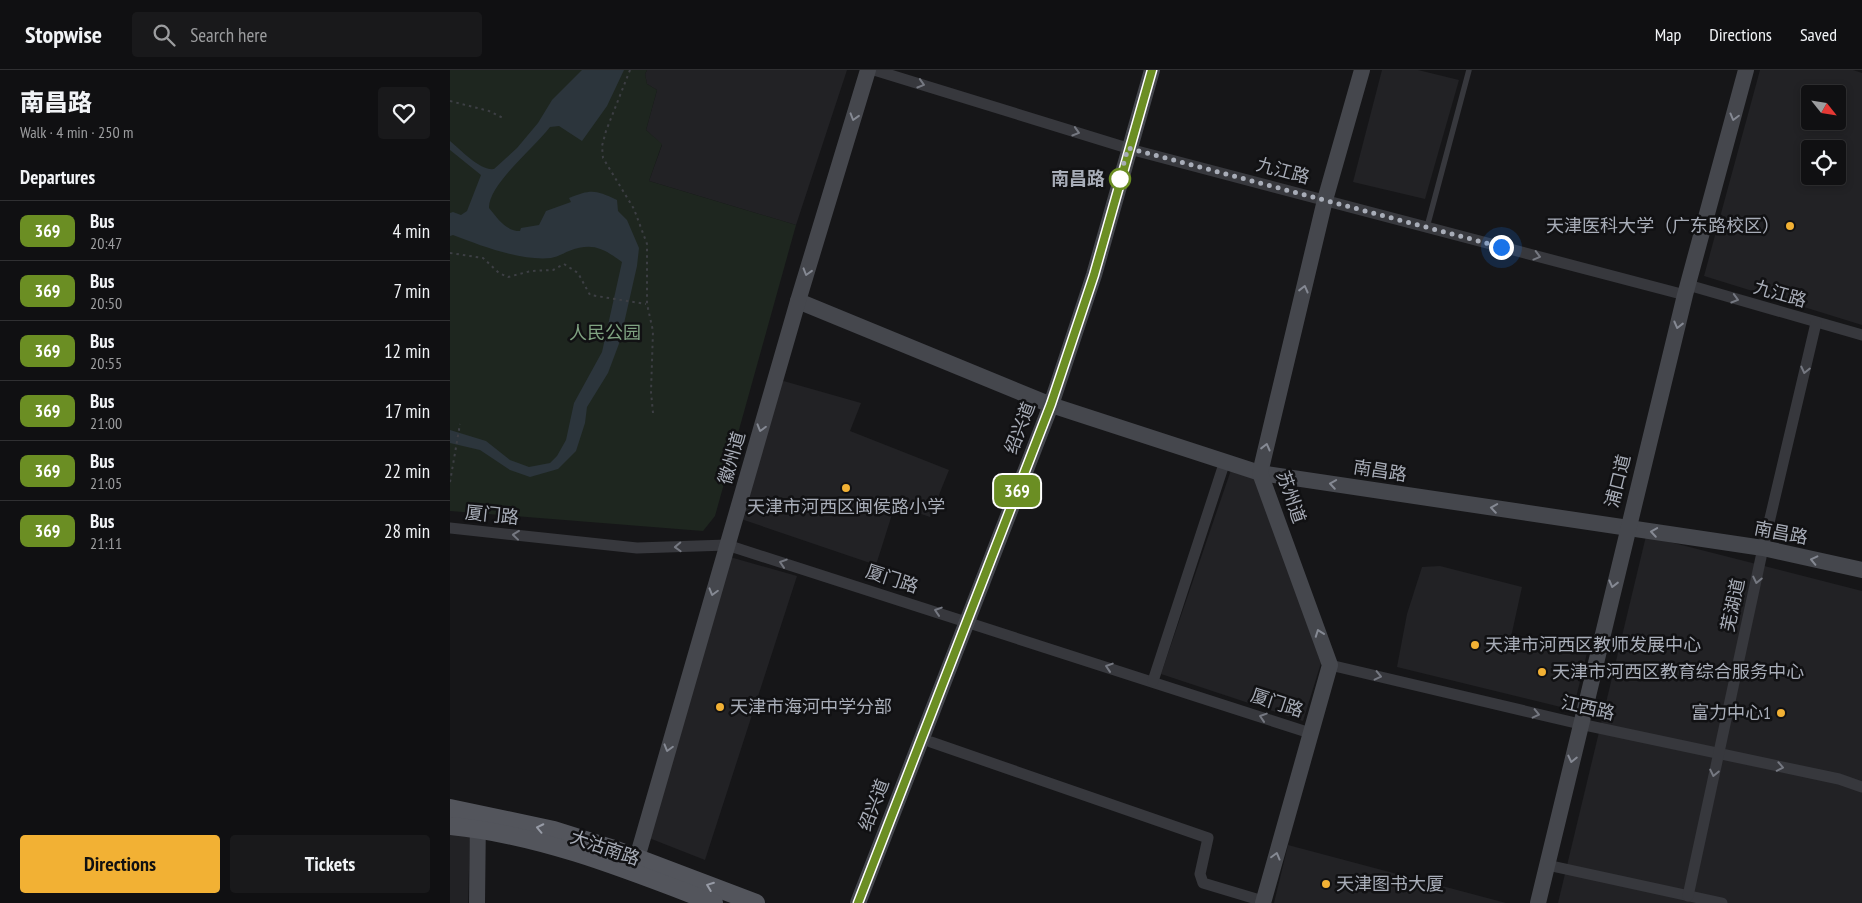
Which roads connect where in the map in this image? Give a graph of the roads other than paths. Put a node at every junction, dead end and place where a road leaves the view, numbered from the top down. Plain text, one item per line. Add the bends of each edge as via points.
1 (868, 70) edge
2 (874, 70) edge
3 (1152, 70) edge
4 (1161, 70) edge
5 (1362, 70) edge
6 (1470, 70) edge
7 (1746, 70) edge
8 (1132, 149) junction
9 (1325, 200) junction
10 (1427, 227) junction
11 (1686, 290) junction
12 (798, 300) junction
13 (1816, 323) junction
14 (1862, 335) edge
15 (1056, 406) junction
16 (1225, 461) junction
17 (1260, 473) junction
18 (450, 528) edge
19 (1627, 528) junction
20 (727, 545) junction
21 (1764, 548) junction
22 (1862, 570) edge
23 (971, 622) junction
24 (1330, 664) junction
25 (1152, 681) junction
26 (1580, 724) junction
27 (1310, 732) junction
28 (931, 742) junction
29 (1718, 755) junction
30 (1862, 787) edge
31 (450, 808) edge
32 (477, 821) junction
33 (450, 826) edge
34 (637, 858) junction
35 (1547, 865) junction
36 (1688, 896) junction
37 (1263, 902) edge
38 (477, 903) edge
39 (714, 903) edge
40 (756, 903) edge
41 (858, 903) edge
42 (868, 903) edge
43 (1538, 903) edge
44 (1722, 903) edge

1 -> 12 street, 徽州道
2 -> 8 street, 九江路
3 - 8 street, 绍兴道
4 - 8 street, 绍兴道
5 - 9 street, 苏州道
6 - 10 lane
7 -> 11 street, 浦口道
8 - 9 street, 九江路
8 - 15 street, 绍兴道 via 1102,275
9 - 10 street, 九江路
17 -> 9 street, 苏州道
10 -> 11 street, 九江路
11 -> 13 street, 九江路
11 -> 19 street, 浦口道
12 - 15 street, 南昌路
12 -> 20 street, 徽州道
13 - 14 street, 九江路
13 -> 21 street, 芜湖道
15 - 16 street, 南昌路
15 - 23 street, 绍兴道 via 1015,518
16 - 17 street, 南昌路
16 - 25 street
19 -> 17 street, 南昌路
24 -> 17 street, 苏州道
20 -> 18 street, 厦门路 via 637,548
21 -> 19 street, 南昌路
19 -> 26 street, 浦口道
23 -> 20 street, 厦门路
20 -> 34 street, 徽州道
22 -> 21 street, 南昌路
21 -> 29 street, 芜湖道
25 -> 23 street, 厦门路
23 - 28 street, 绍兴道
23 - 41 street, 绍兴道
24 -> 26 street, 江西路
24 - 27 street
27 -> 25 street, 厦门路
26 - 29 street, 江西路
26 -> 35 street, 浦口道
37 -> 27 street
28 - 37 street via 1208,838 1200,874 1203,883
28 - 42 street, 绍兴道
29 -> 30 street, 江西路 via 1840,779
29 -> 36 street, 芜湖道
31 - 32 main road, 大沽南路
32 - 33 main road, 大沽南路
34 -> 32 main road, 大沽南路 via 554,830
32 - 38 street
32 - 39 main road, 大沽南路 via 633,872
40 -> 34 main road, 大沽南路
35 - 36 street
35 - 43 street, 浦口道
36 - 44 street

